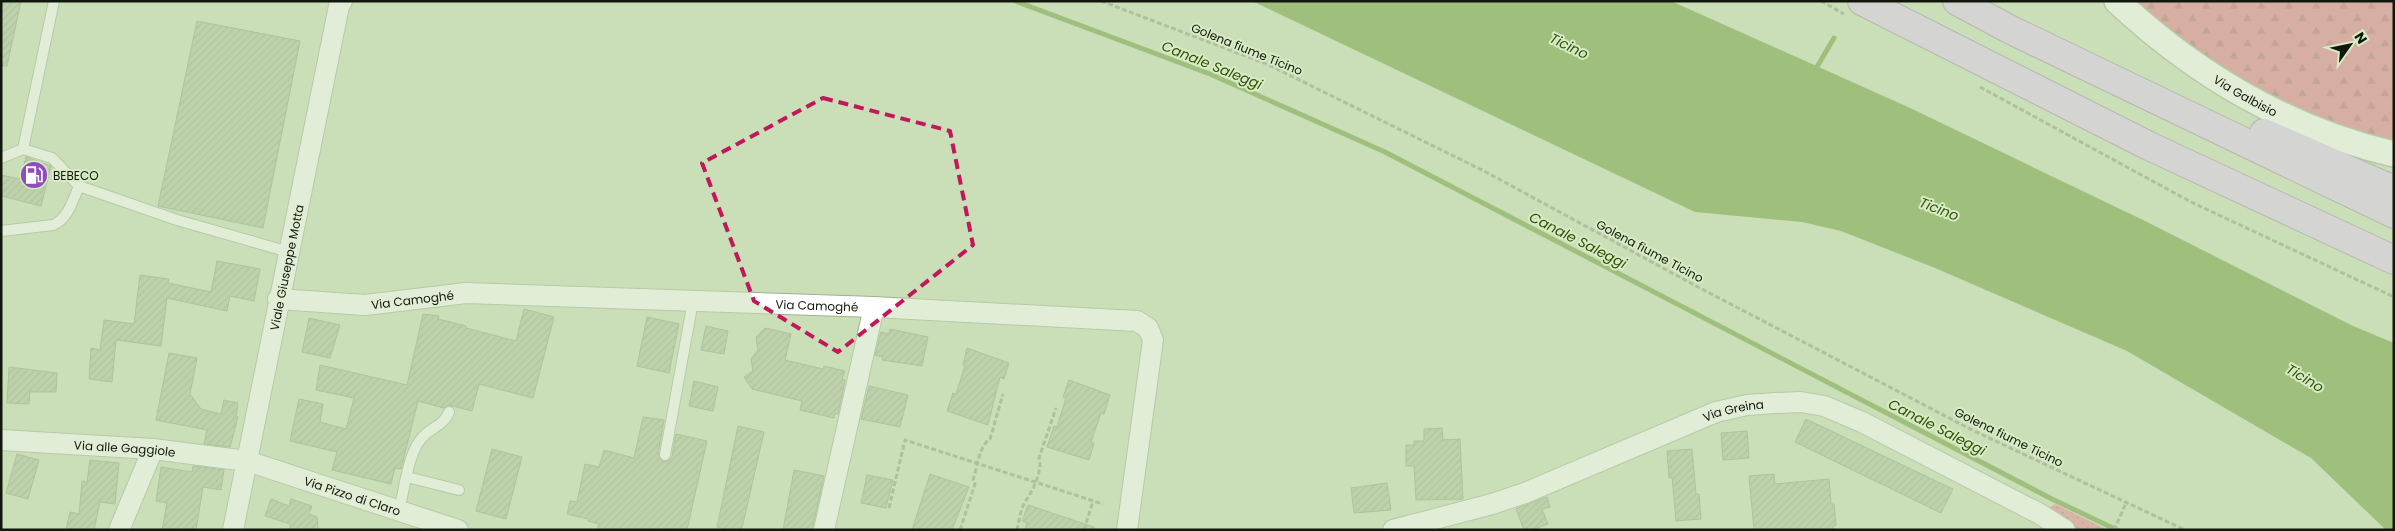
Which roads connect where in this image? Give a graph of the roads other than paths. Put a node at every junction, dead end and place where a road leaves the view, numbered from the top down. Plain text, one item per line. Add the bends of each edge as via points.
1 (1957, 1) edge
2 (2117, 1) edge
3 (54, 2) edge
4 (340, 3) edge
5 (1854, 8) edge
6 (2203, 123) junction
7 (23, 148) junction
8 (2394, 154) edge
9 (1, 158) edge
10 (80, 186) junction
11 (2394, 190) edge
12 (2394, 214) edge
13 (1, 231) edge
14 (289, 252) junction
15 (2394, 260) edge
16 (278, 299) junction
17 (693, 301) junction
18 (874, 307) junction
19 (449, 412) dead end
20 (1, 440) edge
21 (153, 449) junction
22 (665, 455) dead end
23 (247, 461) junction
24 (408, 477) junction
25 (459, 490) dead end
26 (399, 511) junction
27 (119, 530) edge
28 (233, 530) edge
29 (458, 530) edge
30 (824, 530) edge
31 (1127, 530) edge
32 (1393, 530) edge
33 (2065, 530) edge

1 - 6 highway
2 - 8 street, Via Galbisio via 2162,42 2212,78 2247,98 2339,139
3 - 7 lane
4 - 14 street, Viale Giuseppe Motta
5 - 15 highway
6 - 11 highway via 2231,119
6 - 12 highway
7 - 9 lane
7 - 10 lane via 52,158
10 - 13 lane via 59,223
10 - 14 lane via 177,220
14 - 16 street, Viale Giuseppe Motta
16 - 17 street, Via Camoghé via 365,305 466,293
16 - 23 street, Viale Giuseppe Motta
17 - 18 street, Via Camoghé
17 - 22 lane
18 - 30 street
18 - 31 street, Via Camoghé via 1144,323 1153,340
19 - 24 lane via 444,421 417,444
20 - 21 street, Via alle Gaggiole
21 - 23 street, Via alle Gaggiole
21 - 27 street
23 - 26 street, Via Pizzo di Claro
23 - 28 street, Viale Giuseppe Motta
24 - 25 lane
24 - 26 lane
26 - 29 street, Via Pizzo di Claro
32 - 33 street, Via Greina via 1525,493 1716,412 1747,405 1801,402 1824,406 1862,422

